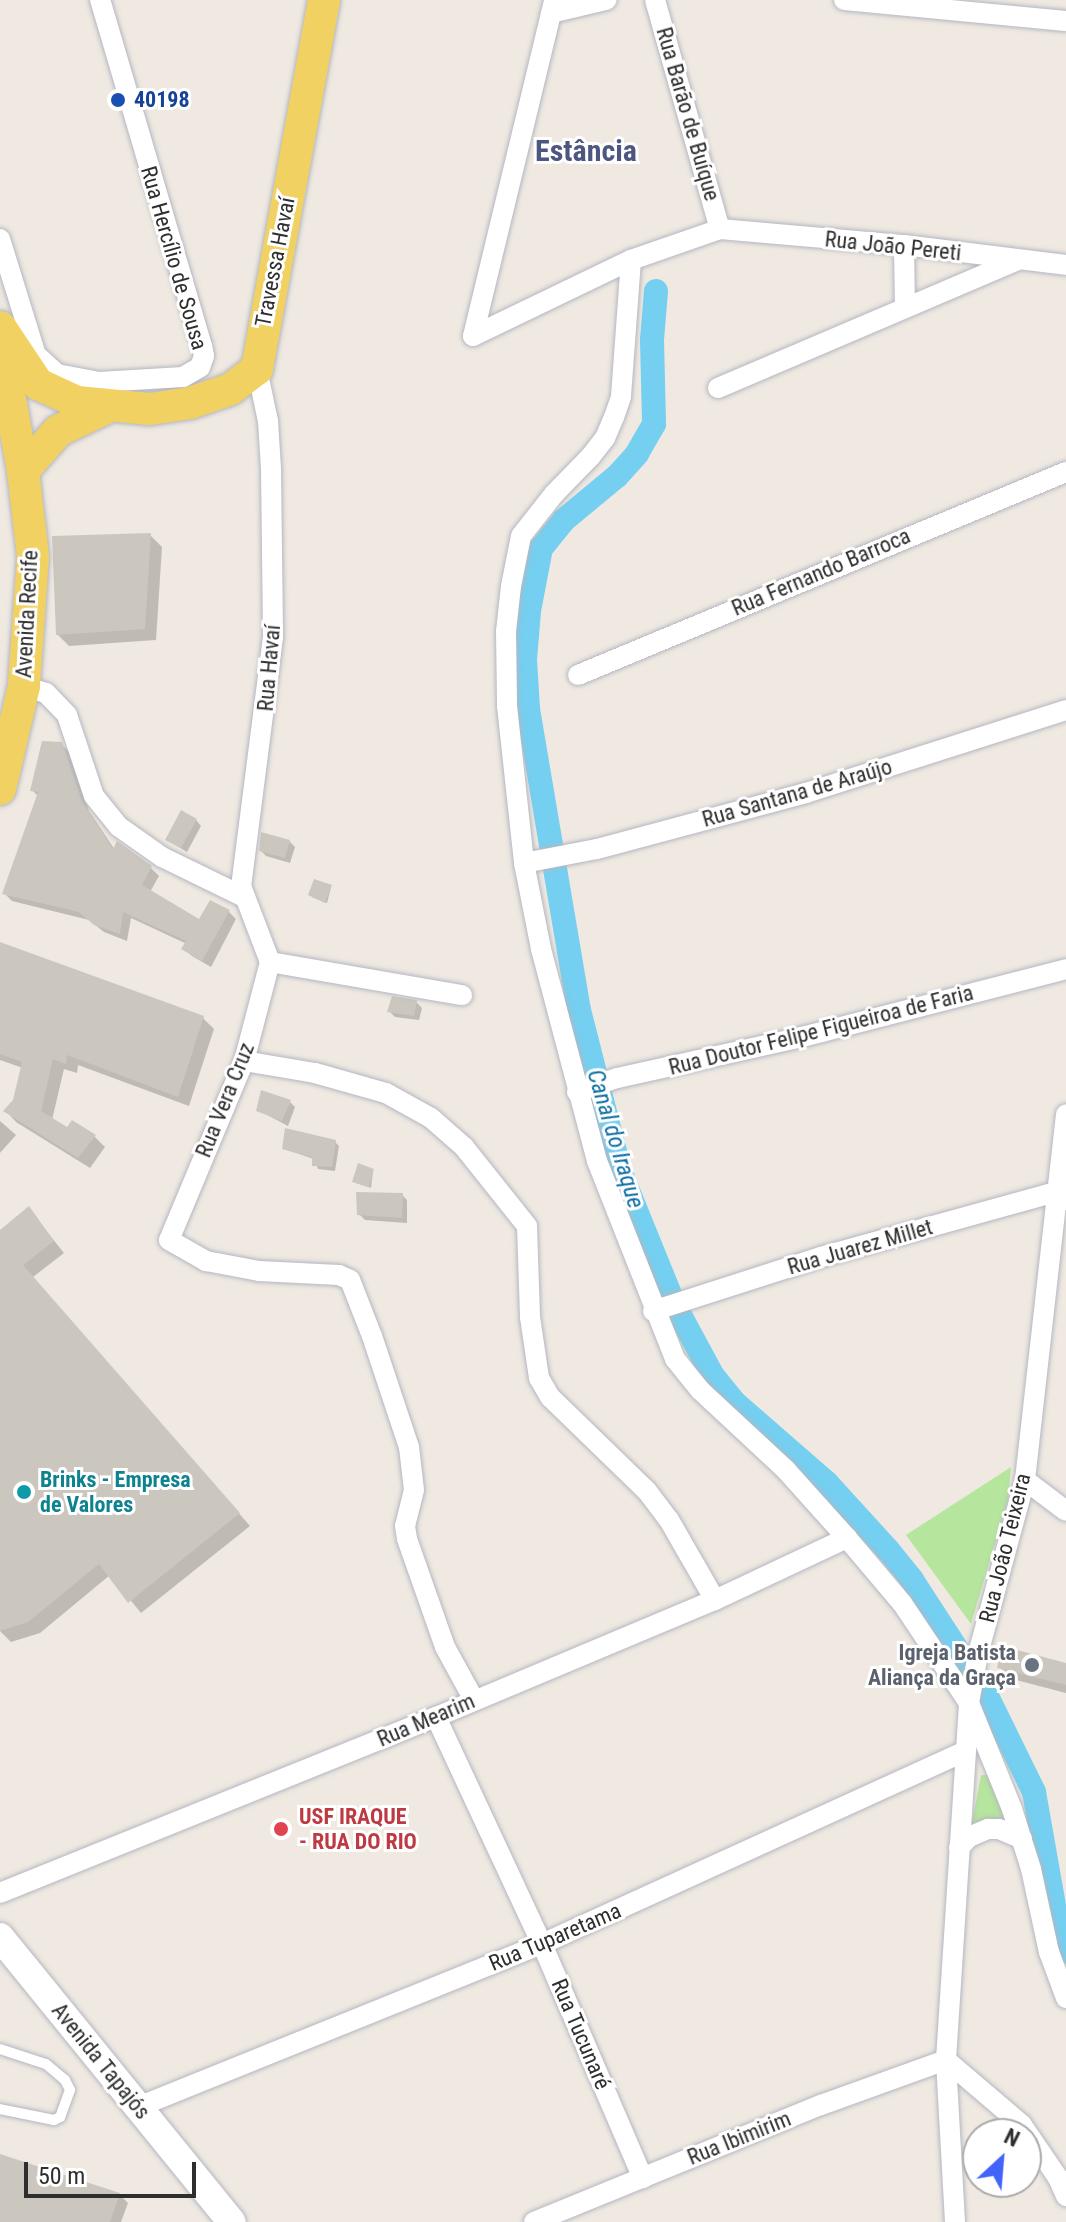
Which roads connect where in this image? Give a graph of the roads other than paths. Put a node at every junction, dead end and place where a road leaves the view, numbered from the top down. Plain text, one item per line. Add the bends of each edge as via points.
1 (100, 0) edge
2 (324, 0) edge
3 (606, 0) edge
4 (655, 0) edge
5 (844, 0) edge
6 (552, 7) edge
7 (1066, 21) edge
8 (720, 229) junction
9 (0, 239) edge
10 (904, 245) junction
11 (631, 260) junction
12 (1017, 261) junction
13 (1066, 265) edge
14 (905, 308) junction
15 (0, 327) edge
16 (0, 343) edge
17 (257, 369) junction
18 (718, 388) dead end
19 (108, 407) junction
20 (23, 471) junction
21 (1066, 472) edge
22 (578, 675) dead end
23 (24, 686) junction
24 (1066, 710) edge
25 (0, 789) edge
26 (532, 862) junction
27 (244, 897) junction
28 (270, 962) junction
29 (1066, 969) edge
30 (462, 995) dead end
31 (244, 1061) junction
32 (584, 1090) junction
33 (1066, 1114) edge
34 (1061, 1196) edge
35 (658, 1309) junction
36 (1025, 1480) junction
37 (1066, 1511) edge
38 (847, 1538) junction
39 (715, 1600) junction
40 (474, 1700) junction
41 (969, 1703) junction
42 (436, 1717) junction
43 (966, 1751) junction
44 (1022, 1839) junction
45 (959, 1848) junction
46 (0, 1893) edge
47 (0, 1937) edge
48 (542, 1944) junction
49 (1066, 1998) edge
50 (0, 2049) edge
51 (946, 2060) junction
52 (138, 2107) junction
53 (0, 2109) edge
54 (643, 2178) junction
55 (1066, 2196) edge
56 (232, 2222) edge
57 (534, 2222) edge
58 (955, 2222) edge

1 - 9 street, Rua Hercílio de Sousa via 202,346 200,367 183,377 113,382 57,374 36,355
2 - 17 main road, Travessa Havaí
3 - 6 street
4 - 8 street, Rua Barão de Buíque
5 - 7 street
6 - 11 street via 473,336
8 - 10 street, Rua João Pereti
8 - 11 street
10 - 12 street, Rua João Pereti
10 - 14 street
11 - 26 street via 621,397 614,417 591,456 532,519 515,557 506,631 507,706
12 - 13 street, Rua João Pereti
12 - 14 street
14 - 18 street
15 - 19 main road via 38,384 77,402
16 - 20 main road, Avenida Recife
17 - 19 main road via 231,389 190,403 150,409
17 - 27 street, Rua Havaí via 271,469 273,637 241,874
19 - 20 main road via 58,431
20 - 23 main road, Avenida Recife via 33,556
21 - 22 street, Rua Fernando Barroca
23 - 25 main road, Avenida Recife
23 - 27 street via 46,693 67,715 94,796 118,826 162,857
24 - 26 street, Rua Santana de Araújo via 806,793
26 - 32 street
27 - 28 street, Rua Havaí
28 - 30 street
28 - 31 street, Rua Vera Cruz
29 - 32 street, Rua Doutor Felipe Figueiroa de Faria
31 - 39 street via 358,1084 408,1104 450,1132 520,1218 529,1238 532,1348 539,1378 550,1397 647,1491
31 - 40 street, Rua Vera Cruz via 170,1235 172,1245 206,1261 350,1280 409,1447 414,1490 407,1539 445,1647
32 - 35 street via 597,1161
33 - 34 street, Rua João Teixeira
34 - 35 street, Rua Juarez Millet via 821,1257
34 - 36 street, Rua João Teixeira
35 - 38 street via 675,1359 700,1390 786,1470
36 - 37 street
36 - 41 street, Rua João Teixeira
38 - 39 street, Rua Mearim
38 - 41 street via 902,1603
39 - 40 street, Rua Mearim
40 - 42 street, Rua Mearim
41 - 43 street, Rua João Teixeira
41 - 44 street
42 - 46 street, Rua Mearim
42 - 48 street, Rua Tucunaré
43 - 45 street, Rua João Teixeira
43 - 48 street, Rua Tuparetama
44 - 45 street via 988,1829
44 - 49 street via 1049,1952
45 - 51 street, Rua João Teixeira
47 - 52 main road, Avenida Tapajós
48 - 52 street, Rua Tuparetama
48 - 54 street, Rua Tucunaré
50 - 53 lane via 46,2064 70,2090 60,2117 47,2122
51 - 54 street, Rua Ibimirim
51 - 55 street via 1022,2125
51 - 58 street, Rua João Teixeira
52 - 56 main road, Avenida Tapajós
54 - 57 street, Rua Ibimirim

